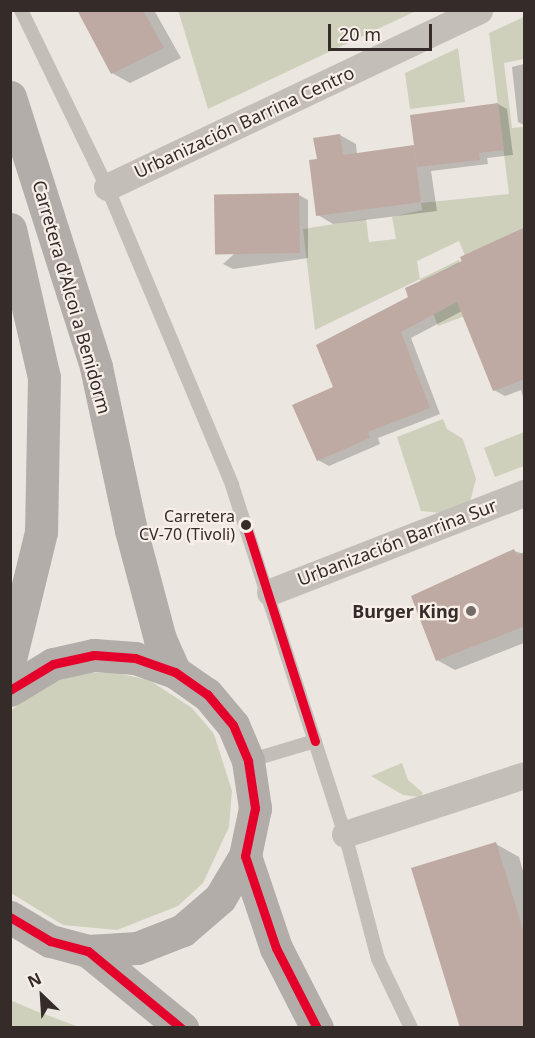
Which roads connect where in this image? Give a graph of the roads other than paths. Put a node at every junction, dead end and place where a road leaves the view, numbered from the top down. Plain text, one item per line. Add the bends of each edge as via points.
1 (21, 10) edge
2 (479, 10) edge
3 (10, 97) edge
4 (107, 187) junction
5 (10, 230) edge
6 (525, 493) edge
7 (270, 592) junction
8 (10, 659) edge
9 (175, 672) junction
10 (10, 690) edge
11 (315, 741) junction
12 (248, 761) junction
13 (525, 775) edge
14 (345, 834) junction
15 (245, 856) junction
16 (10, 917) edge
17 (88, 951) junction
18 (182, 1028) edge
19 (317, 1028) edge
20 (411, 1028) edge

1 - 4 lane
2 - 4 street, Urbanización Barrina Centro
3 - 9 main road, Carretera d'Alcoi a Benidorm via 96,367 131,530 160,639
4 - 7 lane via 232,485
5 - 8 main road via 44,376 41,532
6 - 7 street, Urbanización Barrina Sur
7 - 11 lane
9 - 10 main road via 135,658 94,655 53,664
9 - 12 main road via 214,702 232,725
11 - 12 lane
11 - 14 lane
12 - 15 main road via 255,808
13 - 14 street
14 - 20 lane via 378,959
15 - 17 main road via 220,898 183,930 137,948
15 - 19 main road via 276,948
16 - 17 main road via 50,942
17 - 18 main road

